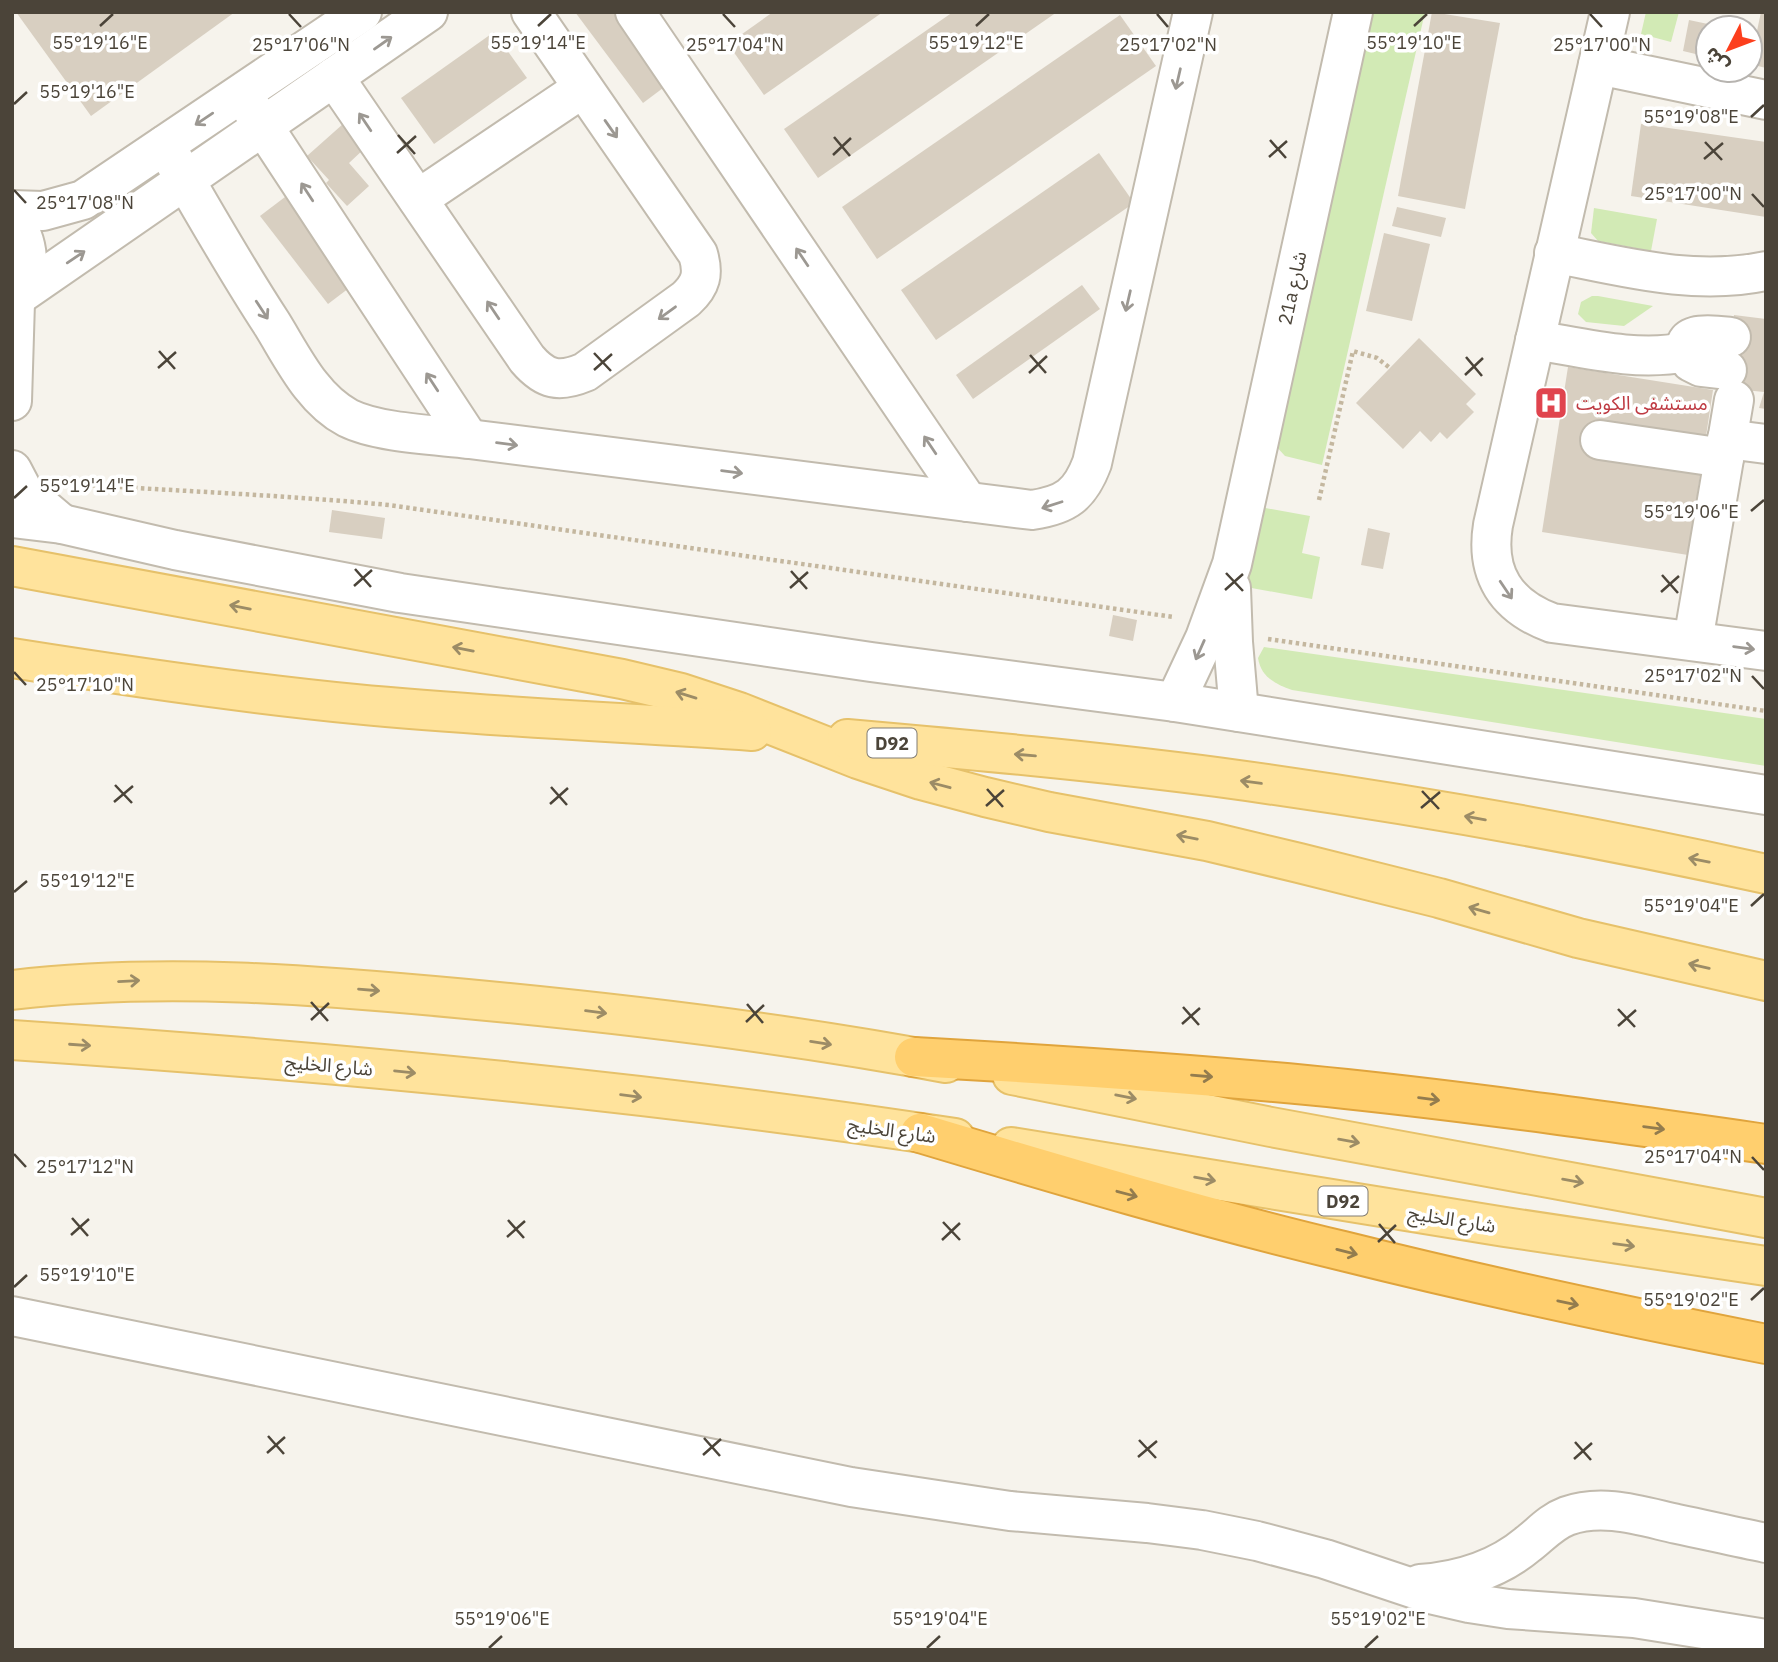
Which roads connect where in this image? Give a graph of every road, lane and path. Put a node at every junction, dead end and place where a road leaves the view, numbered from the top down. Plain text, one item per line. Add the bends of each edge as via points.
1 (362, 12) edge
2 (428, 12) edge
3 (531, 12) edge
4 (635, 12) edge
5 (1193, 12) edge
6 (1353, 12) edge
7 (1610, 12) edge
8 (1598, 65) junction
9 (334, 77) junction
10 (583, 88) junction
11 (242, 94) junction
12 (1766, 100) edge
13 (264, 127) junction
14 (165, 145) junction
15 (185, 181) junction
16 (418, 199) junction
17 (146, 209) junction
18 (12, 210) edge
19 (12, 220) edge
20 (1554, 253) junction
21 (230, 259) junction
22 (1766, 271) edge
23 (16, 301) edge
24 (1535, 340) junction
25 (1390, 368) dead end
26 (12, 401) edge
27 (469, 439) junction
28 (1600, 440) dead end
29 (1766, 444) edge
30 (1726, 448) junction
31 (14, 475) edge
32 (1319, 500) dead end
33 (968, 502) junction
34 (12, 518) edge
35 (62, 524) junction
36 (1232, 564) junction
37 (12, 566) edge
38 (1218, 606) junction
39 (1264, 639) dead end
40 (1693, 641) junction
41 (1766, 651) edge
42 (12, 658) edge
43 (1175, 702) junction
44 (1766, 711) edge
45 (1239, 712) junction
46 (796, 734) junction
47 (1766, 795) edge
48 (1766, 874) edge
49 (1766, 981) edge
50 (12, 990) edge
51 (12, 1040) edge
52 (914, 1057) junction
53 (920, 1133) junction
54 (1766, 1144) edge
55 (1766, 1218) edge
56 (1766, 1266) edge
57 (12, 1316) edge
58 (1766, 1344) edge
59 (1766, 1543) edge
60 (1391, 1582) junction
61 (1766, 1639) edge

1 - 11 street
9 -> 2 street
3 - 10 street
33 -> 4 street
5 -> 33 street via 1092,463 1084,482 1071,497 1053,507 1032,510
6 - 36 street, 21a شارع
7 - 8 street
8 - 12 street
8 - 20 street
9 - 13 street
16 -> 9 street
10 - 16 street
10 -> 16 street via 702,266 696,290 585,372 553,379 537,371
11 - 13 street
11 -> 14 street
13 - 15 street
27 -> 13 street
14 - 15 street
14 - 18 street via 83,200 43,211
15 - 17 street
15 - 21 street
17 - 21 street via 192,227
23 -> 17 street
19 - 23 street via 26,249 27,273
20 - 22 street via 1673,276 1720,278
20 - 24 street
21 -> 27 street via 312,387 331,408 377,427
23 - 26 street
24 - 30 street via 1639,356 1686,352 1690,340 1700,334 1731,369
24 -> 40 street via 1493,526 1491,549 1502,587 1524,610 1552,622
25 - 32 path via 1377,358 1353,351
27 -> 33 street
28 - 30 street
29 - 30 street
30 - 40 street
31 - 35 street via 23,491
31 - 38 path via 389,505 1173,617 1176,599
34 - 35 street
35 - 43 street via 400,593
36 - 38 street, 21a شارع
36 - 45 street, 21a شارع
46 -> 37 main road via 716,704 622,678
38 -> 43 street, 21a شارع
39 - 44 path
40 -> 41 street
42 - 46 main road, D92 via 354,704
43 - 45 street
45 - 47 street
48 -> 46 main road, D92 via 1575,835 1216,777
49 -> 46 main road via 1578,939 1439,898 1207,841 985,797 895,771
50 -> 52 main road via 135,980 301,984 558,1008
51 -> 53 main road, شارع الخليج / D92 via 540,1086
52 -> 54 highway via 1347,1089
52 -> 55 main road
53 -> 56 main road, شارع الخليج / D92
53 -> 58 highway via 1341,1251
57 - 60 street via 851,1487 1010,1511 1213,1532 1325,1559
59 - 60 street via 1591,1510 1551,1524 1488,1570 1441,1583
60 - 61 street via 1508,1609 1679,1623

